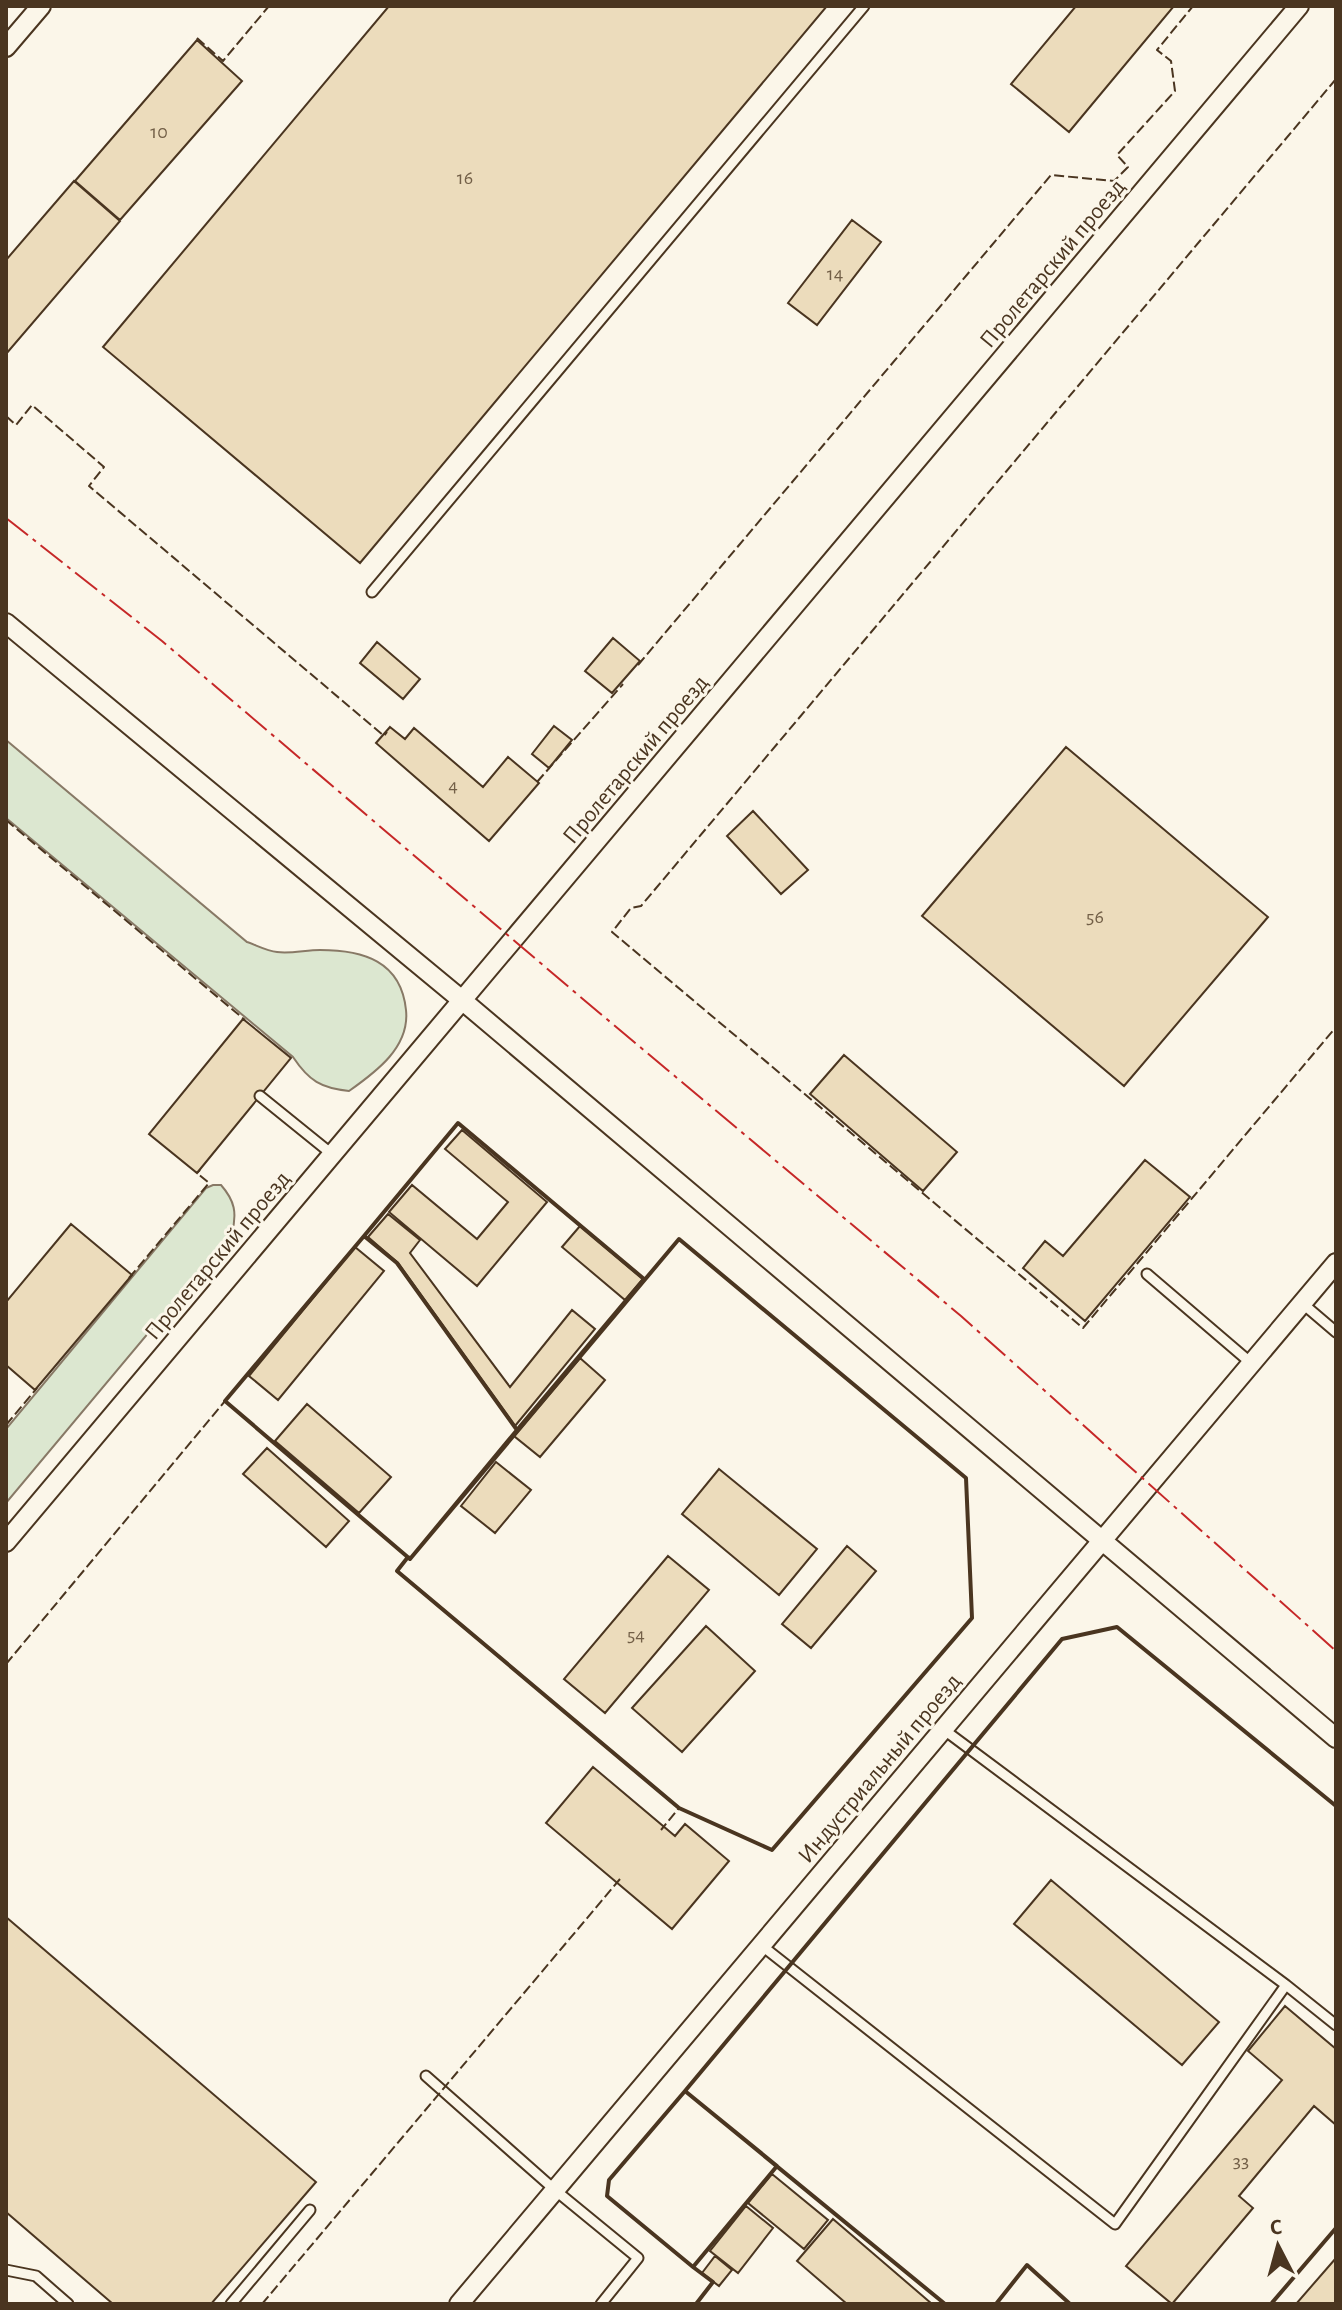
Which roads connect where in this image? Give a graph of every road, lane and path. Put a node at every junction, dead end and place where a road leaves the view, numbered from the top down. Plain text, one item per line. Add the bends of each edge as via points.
1 (41, 6) edge
2 (864, 6) edge
3 (1299, 6) edge
4 (6, 47) edge
5 (372, 592) dead end
6 (6, 623) edge
7 (463, 1001) junction
8 (260, 1096) dead end
9 (333, 1155) junction
10 (1336, 1263) edge
11 (1147, 1274) dead end
12 (1302, 1303) junction
13 (1336, 1332) edge
14 (1251, 1363) junction
15 (1102, 1540) junction
16 (6, 1542) edge
17 (943, 1729) junction
18 (1336, 1738) edge
19 (761, 1945) junction
20 (1286, 1985) junction
21 (1336, 2025) edge
22 (426, 2076) dead end
23 (555, 2190) junction
24 (310, 2210) dead end
25 (6, 2270) edge
26 (68, 2304) edge
27 (231, 2304) edge
28 (459, 2304) edge
29 (601, 2304) edge

1 - 4 street
2 - 5 lane
3 - 7 street, Пролетарский проезд
6 - 7 street
7 - 9 street, Пролетарский проезд
7 - 15 street
8 - 9 lane
9 - 16 street, Пролетарский проезд
10 - 12 street, Индустриальный проезд
11 - 14 lane
12 - 13 lane
12 - 14 street, Индустриальный проезд
14 - 15 street, Индустриальный проезд
15 - 17 street, Индустриальный проезд
15 - 18 street
17 - 19 street, Индустриальный проезд
17 - 20 lane
19 - 20 lane via 1115,2224
19 - 23 street, Индустриальный проезд
20 - 21 lane
22 - 23 lane
23 - 28 street, Индустриальный проезд
23 - 29 lane via 638,2258
24 - 27 lane
25 - 26 lane via 36,2276

